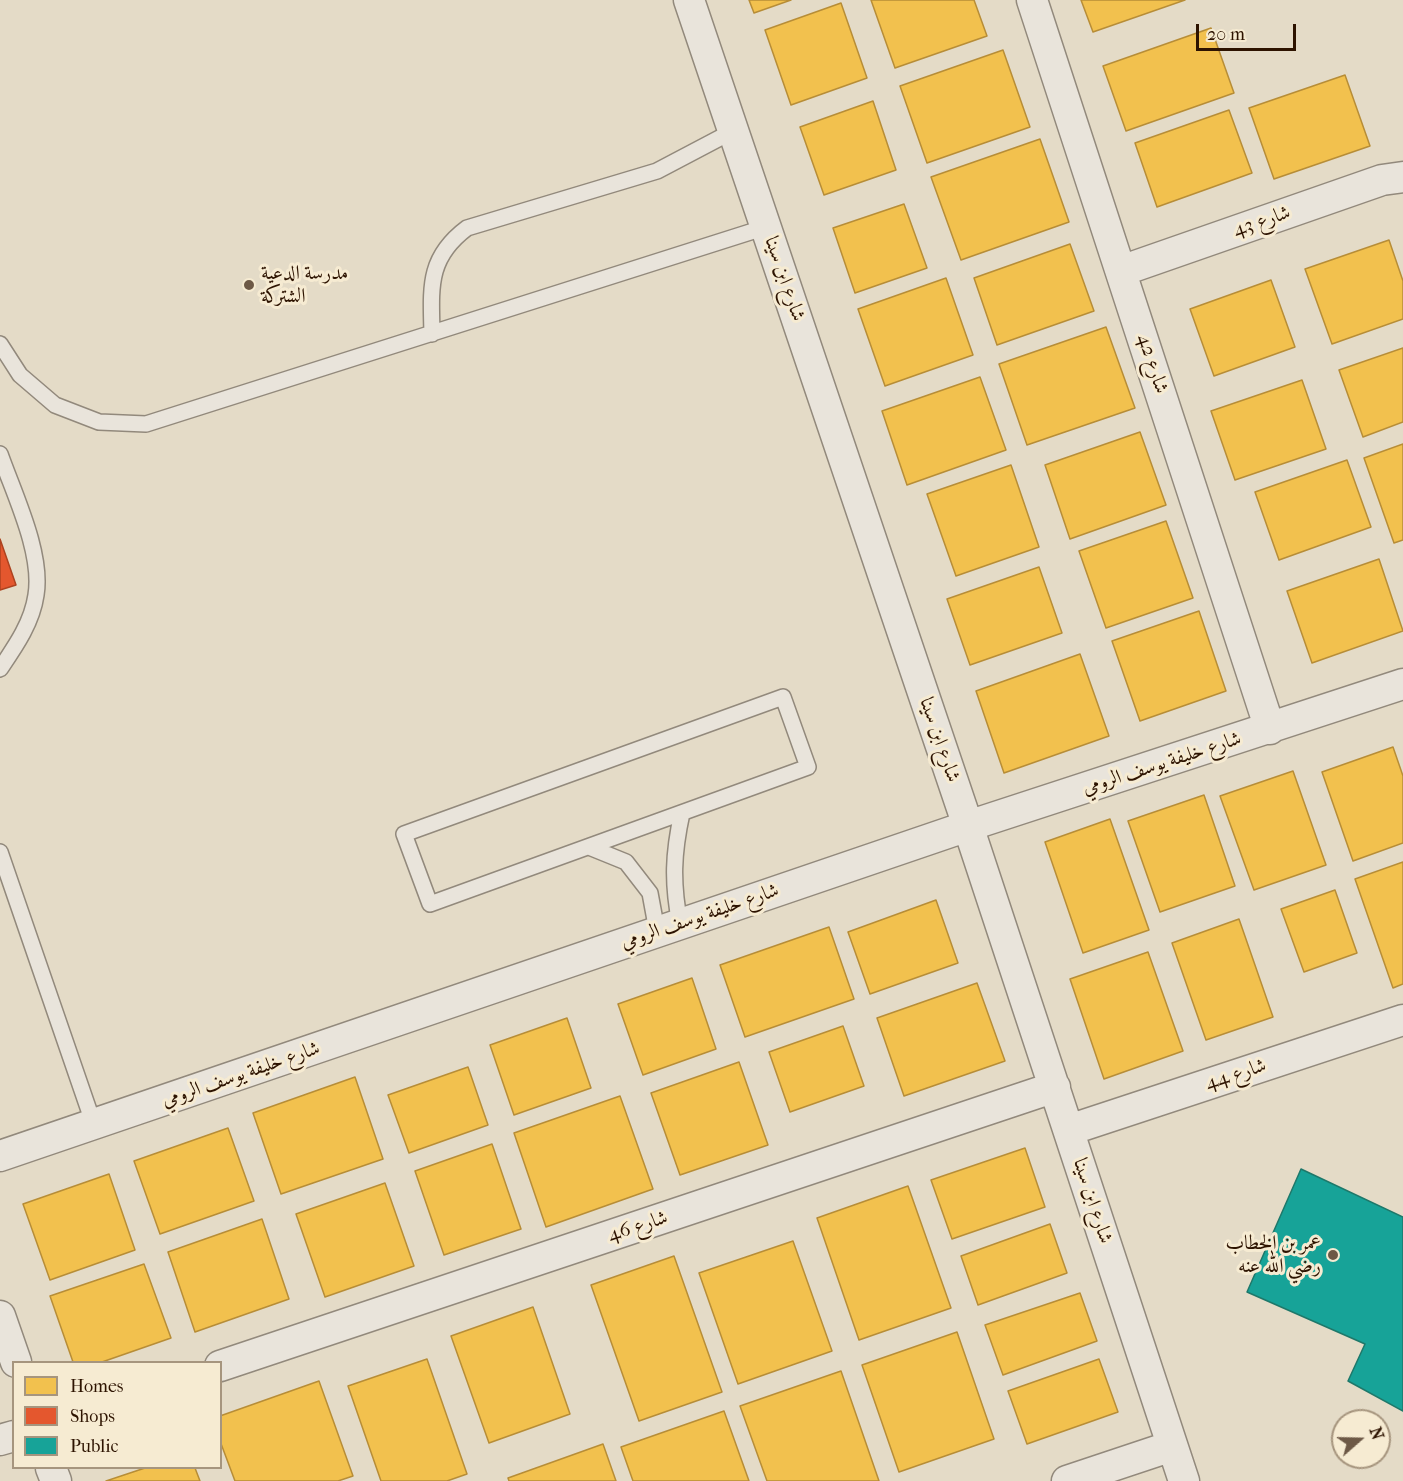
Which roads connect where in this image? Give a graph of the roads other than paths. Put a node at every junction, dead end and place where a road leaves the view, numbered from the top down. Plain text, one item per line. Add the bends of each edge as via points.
1 (689, 0) edge
2 (1032, 0) edge
3 (733, 130) junction
4 (1403, 177) edge
5 (766, 227) junction
6 (1121, 271) junction
7 (432, 334) junction
8 (0, 344) edge
9 (0, 454) edge
10 (0, 669) edge
11 (1403, 684) edge
12 (1270, 729) junction
13 (682, 813) junction
14 (968, 826) junction
15 (589, 847) junction
16 (0, 852) edge
17 (669, 928) junction
18 (1403, 1020) edge
19 (1055, 1088) junction
20 (94, 1125) junction
21 (1069, 1130) junction
22 (0, 1156) edge
23 (0, 1316) edge
24 (16, 1361) edge
25 (222, 1365) edge
26 (1172, 1446) junction
27 (1067, 1481) edge
28 (1184, 1481) edge

1 - 3 street, شارع ابن سينا
2 - 6 street, شارع 42
3 - 5 street, شارع ابن سينا
3 - 7 lane via 657,171 467,228 450,240 433,274
4 - 6 street, شارع 43 via 1382,180
5 - 7 lane
5 - 14 street, شارع ابن سينا
6 - 12 street, شارع 42
7 - 8 lane via 146,424 99,422 55,405 20,375
9 - 10 lane via 33,551 37,575 31,615
11 - 12 street, شارع خليفة يوسف الرومي
12 - 14 street, شارع خليفة يوسف الرومي
13 - 15 lane
13 - 15 lane via 808,767 783,697 404,834 430,904
13 - 17 lane via 674,849
14 - 17 street, شارع خليفة يوسف الرومي
14 - 19 street, شارع ابن سينا
15 - 17 lane via 626,862 650,893
16 - 20 lane
17 - 20 street, شارع خليفة يوسف الرومي
18 - 21 street, شارع 44
19 - 21 street, شارع ابن سينا
19 - 25 street, شارع 46
20 - 22 street, شارع خليفة يوسف الرومي
21 - 26 street, شارع ابن سينا
23 - 24 street
26 - 27 street
26 - 28 street, شارع ابن سينا

